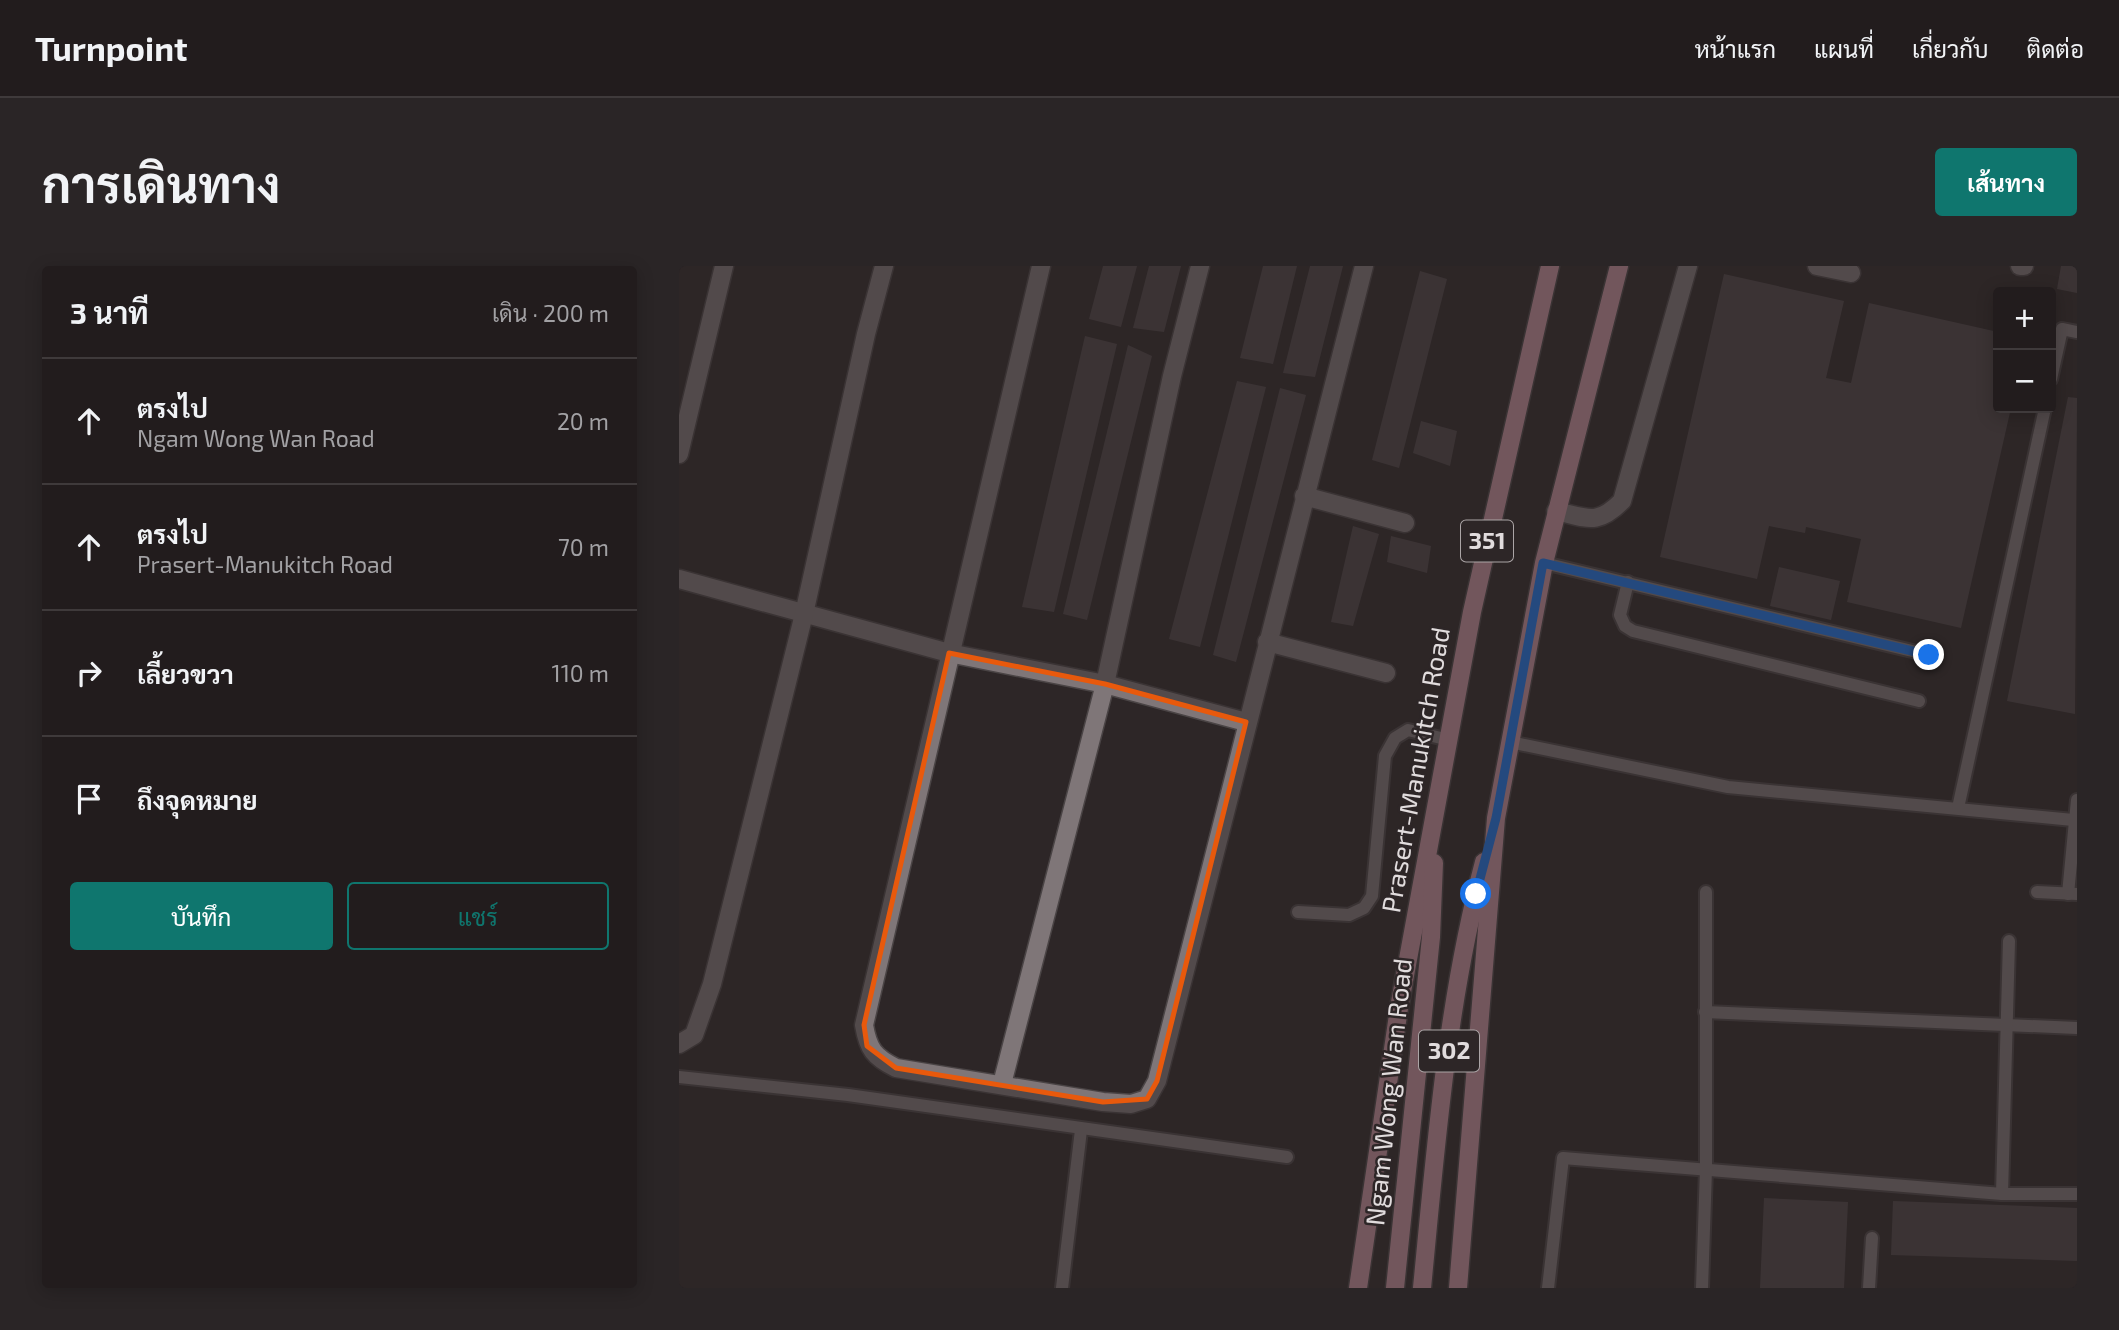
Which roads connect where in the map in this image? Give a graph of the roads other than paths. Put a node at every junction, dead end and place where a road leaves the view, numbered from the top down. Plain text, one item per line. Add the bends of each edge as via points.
1 (724, 266) edge
2 (884, 266) edge
3 (1041, 266) edge
4 (1200, 266) edge
5 (1364, 266) edge
6 (1550, 266) edge
7 (1619, 266) edge
8 (1688, 266) edge
9 (1817, 266) edge
10 (1851, 272) dead end
11 (2077, 332) edge
12 (2056, 354) edge
13 (2044, 413) edge
14 (679, 454) edge
15 (1304, 496) junction
16 (1556, 511) junction
17 (1405, 523) dead end
18 (1543, 563) junction
19 (679, 579) edge
20 (1628, 582) junction
21 (804, 614) junction
22 (1267, 642) junction
23 (949, 653) junction
24 (1929, 655) dead end
25 (1386, 673) dead end
26 (1105, 684) junction
27 (1919, 701) dead end
28 (1246, 722) junction
29 (1450, 740) junction
30 (1510, 742) junction
31 (2077, 800) edge
32 (1958, 808) junction
33 (1434, 818) junction
34 (1496, 818) junction
35 (2073, 820) junction
36 (1706, 892) dead end
37 (2037, 892) dead end
38 (2073, 894) edge
39 (1298, 912) dead end
40 (2009, 941) dead end
41 (1706, 1012) junction
42 (2007, 1027) junction
43 (2077, 1028) edge
44 (679, 1044) edge
45 (679, 1077) edge
46 (1002, 1084) junction
47 (1081, 1130) junction
48 (1287, 1157) dead end
49 (1706, 1169) junction
50 (2002, 1194) junction
51 (2077, 1194) edge
52 (1873, 1238) dead end
53 (1062, 1288) edge
54 (1358, 1288) edge
55 (1395, 1288) edge
56 (1422, 1288) edge
57 (1458, 1288) edge
58 (1548, 1288) edge
59 (1702, 1288) edge
60 (1869, 1288) edge

1 - 14 street
2 - 21 street
3 - 23 street
4 - 26 street
5 - 15 street
6 - 29 main road, Prasert-Manukitch Road / 351 via 1472,612
7 - 16 main road, 351
8 - 16 street via 1622,501 1596,520
9 - 10 street
11 - 12 lane via 2061,329
13 - 32 lane
15 - 17 street
15 - 22 street
16 - 18 main road, 351
18 - 20 lane
18 - 30 main road, 351
19 - 21 street
20 - 24 lane
20 - 27 lane via 1619,615 1633,631
21 - 23 street
21 - 44 street via 712,984 694,1035
22 - 25 street
22 - 28 street
23 - 26 street
23 - 46 street via 864,1025 867,1046 877,1059 896,1068
26 - 28 street
26 - 46 street
28 - 46 street via 1157,1082 1147,1099 1131,1104 1103,1102
29 - 33 main road, Prasert-Manukitch Road / 351
29 - 39 lane via 1408,730 1395,738 1385,756 1375,870 1364,908 1349,915
30 - 32 lane via 1728,787
30 - 34 main road, 351
31 - 35 lane
32 - 35 lane
33 - 54 main road, Prasert-Manukitch Road / 351 via 1395,1034
33 - 55 main road, Ngam Wong Wan Road / 302 via 1431,937
34 - 56 main road, Ngam Wong Wan Road / 302 via 1457,993
34 - 57 main road, 351
35 - 38 lane
36 - 41 lane
37 - 38 lane
40 - 42 lane
41 - 42 lane
41 - 49 lane
42 - 43 lane
42 - 50 lane
45 - 47 lane via 848,1095
47 - 48 lane
47 - 53 lane
49 - 50 lane
49 - 58 lane via 1563,1158
49 - 59 lane
50 - 51 lane
52 - 60 lane

